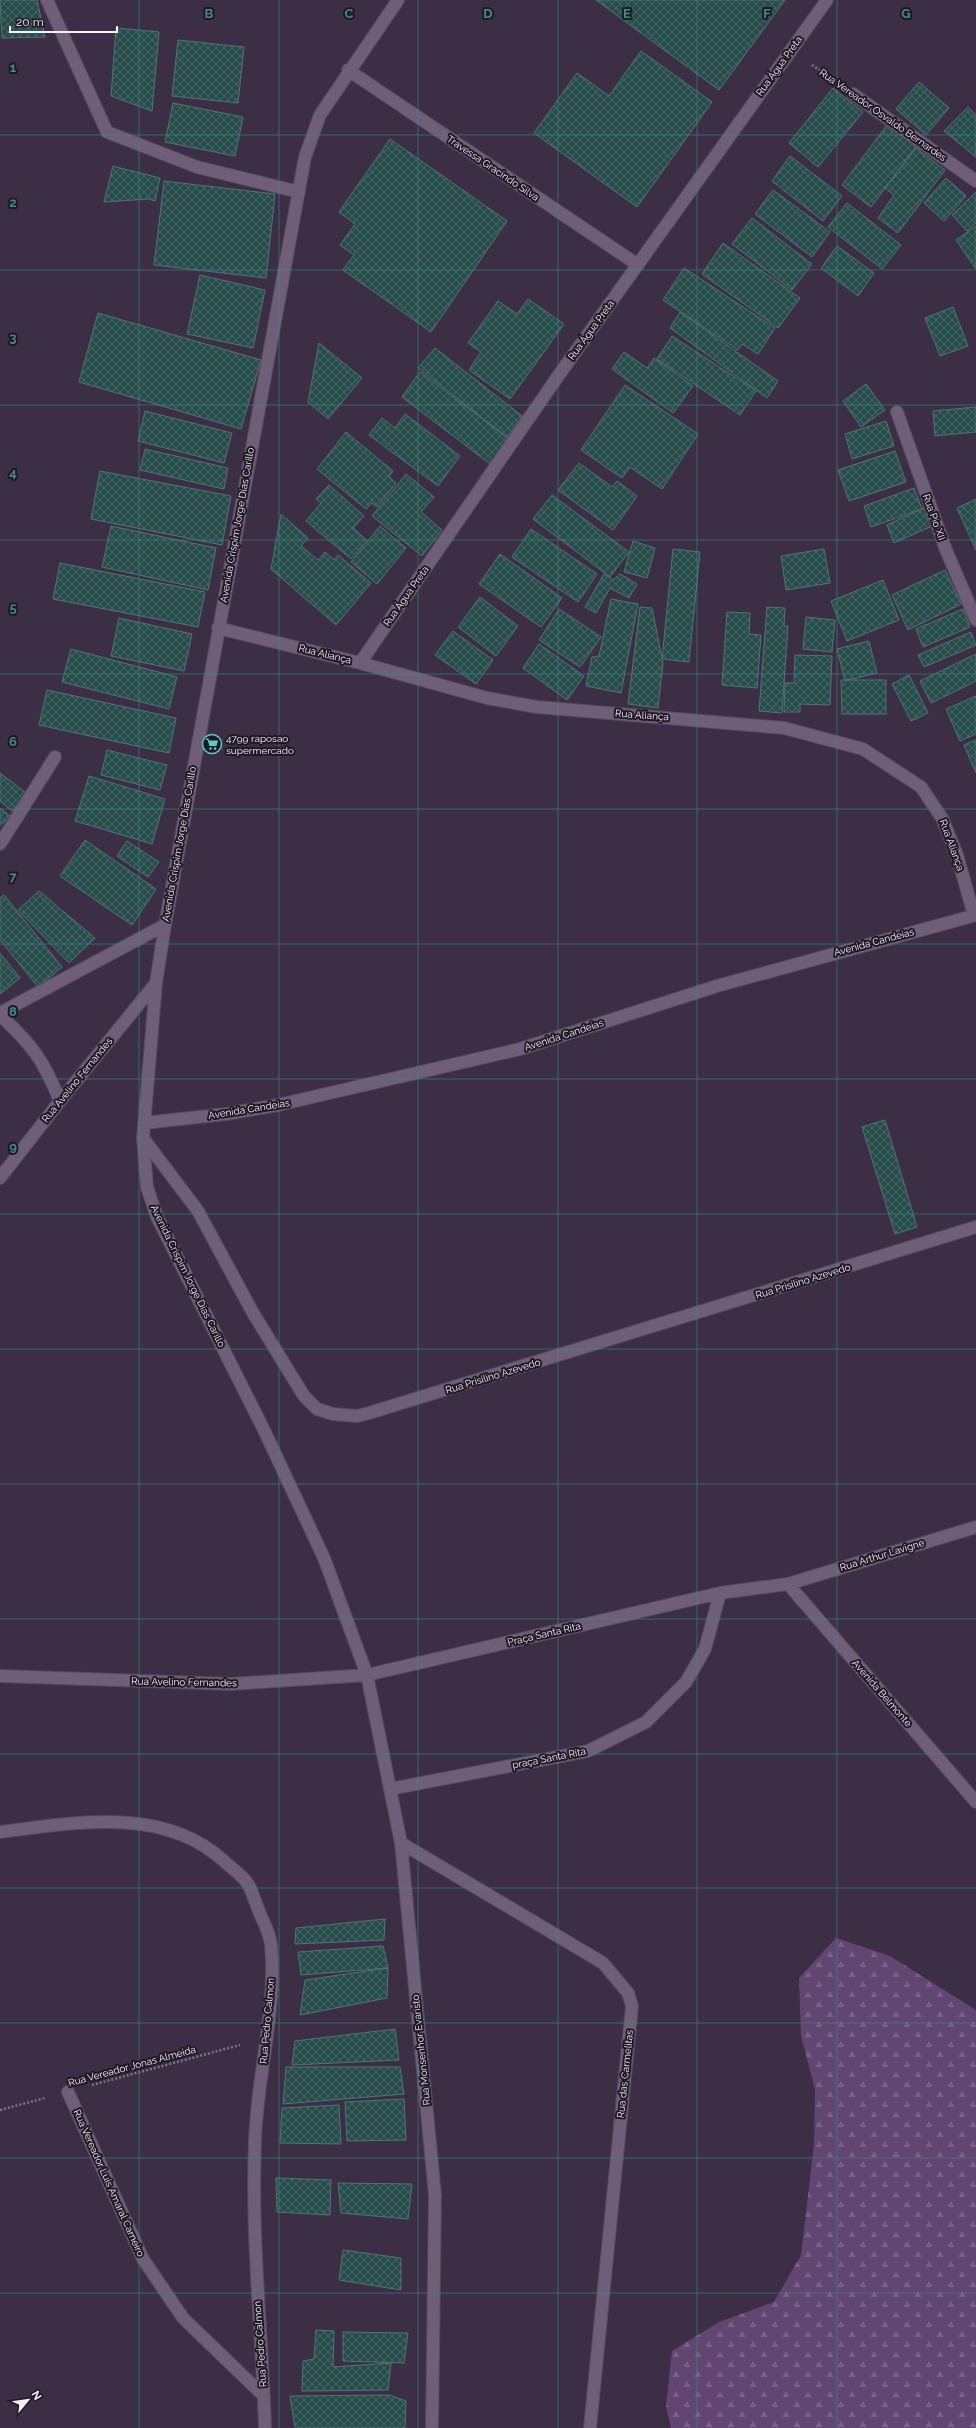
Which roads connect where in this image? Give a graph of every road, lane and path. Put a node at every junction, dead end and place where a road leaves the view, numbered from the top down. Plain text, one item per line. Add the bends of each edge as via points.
1 (47, 0) edge
2 (398, 0) edge
3 (827, 0) edge
4 (790, 50) junction
5 (348, 70) junction
6 (853, 94) joint
7 (976, 181) edge
8 (299, 192) junction
9 (638, 266) junction
10 (897, 412) dead end
11 (976, 620) edge
12 (218, 628) junction
13 (360, 663) junction
14 (55, 757) dead end
15 (0, 844) edge
16 (975, 915) edge
17 (165, 925) junction
18 (156, 983) junction
19 (0, 1014) edge
20 (60, 1101) junction
21 (144, 1123) junction
22 (143, 1138) junction
23 (0, 1178) edge
24 (976, 1227) edge
25 (976, 1526) edge
26 (788, 1584) junction
27 (720, 1593) junction
28 (367, 1675) junction
29 (0, 1676) edge
30 (390, 1789) junction
31 (976, 1802) edge
32 (0, 1832) edge
33 (401, 1843) junction
34 (268, 2038) junction
35 (68, 2092) junction
36 (0, 2110) edge
37 (264, 2396) junction
38 (265, 2428) edge
39 (432, 2428) edge
40 (590, 2428) edge

1 - 8 street via 107,132 197,167
2 - 5 street, Avenida Crispim Jorge Dias Carillo
3 - 4 street, Rua Água Preta
4 - 6 path, Rua Vereador Osvaldo Bernardes
4 - 9 street, Rua Água Preta
5 - 8 street, Avenida Crispim Jorge Dias Carillo via 320,115 305,157
5 - 9 street, Travessa Gracindo Silva
6 - 7 street, Rua Vereador Osvaldo Bernardes
8 - 12 street, Avenida Crispim Jorge Dias Carillo
9 - 13 street, Rua Água Preta via 556,379
10 - 11 street, Rua Pio XII via 946,550
12 - 13 street, Rua Aliança
12 - 17 street, Avenida Crispim Jorge Dias Carillo
13 - 16 street, Rua Aliança via 487,698 537,707 784,728 863,749 921,788 942,818
14 - 15 street
16 - 21 street, Avenida Candeias via 717,986 520,1049 278,1105
17 - 18 street, Avenida Crispim Jorge Dias Carillo
17 - 19 street
18 - 20 street, Rua Avelino Fernandes
18 - 21 street, Avenida Crispim Jorge Dias Carillo
19 - 20 street via 27,1040 46,1067
20 - 23 street, Rua Avelino Fernandes
21 - 22 street, Avenida Crispim Jorge Dias Carillo
22 - 24 street, Rua Prisilino Azevedo via 198,1211 253,1313 304,1396 317,1409 333,1414 357,1416 369,1413
22 - 28 street, Avenida Crispim Jorge Dias Carillo via 147,1187 157,1217 263,1428 324,1558
25 - 26 street, Rua Arthur Lavigne
26 - 27 street, Rua Arthur Lavigne
26 - 31 street, Avenida Belmonte
27 - 28 street, Praça Santa Rita
27 - 30 street, praça Santa Rita via 705,1649 686,1682 646,1722 588,1751
28 - 29 street, Rua Avelino Fernandes via 231,1684
28 - 30 street, Rua Monsenhor Evaristo
30 - 33 street, Rua Monsenhor Evaristo
32 - 34 street, Rua Pedro Calmon via 76,1823 124,1821 173,1830 210,1848 248,1884 271,1943
33 - 39 street, Rua Monsenhor Evaristo via 435,2195
33 - 40 street, Rua das Carmelitas via 602,1963 628,1993 632,2006
34 - 35 path, Rua Vereador Jonas Almeida
34 - 37 street, Rua Pedro Calmon via 256,2119 253,2187 256,2287
35 - 36 path, Rua Vereador Jonas Almeida
35 - 37 street, Rua Vereador Luís Amaral Carneiro via 143,2259 183,2318
37 - 38 street, Rua Pedro Calmon

